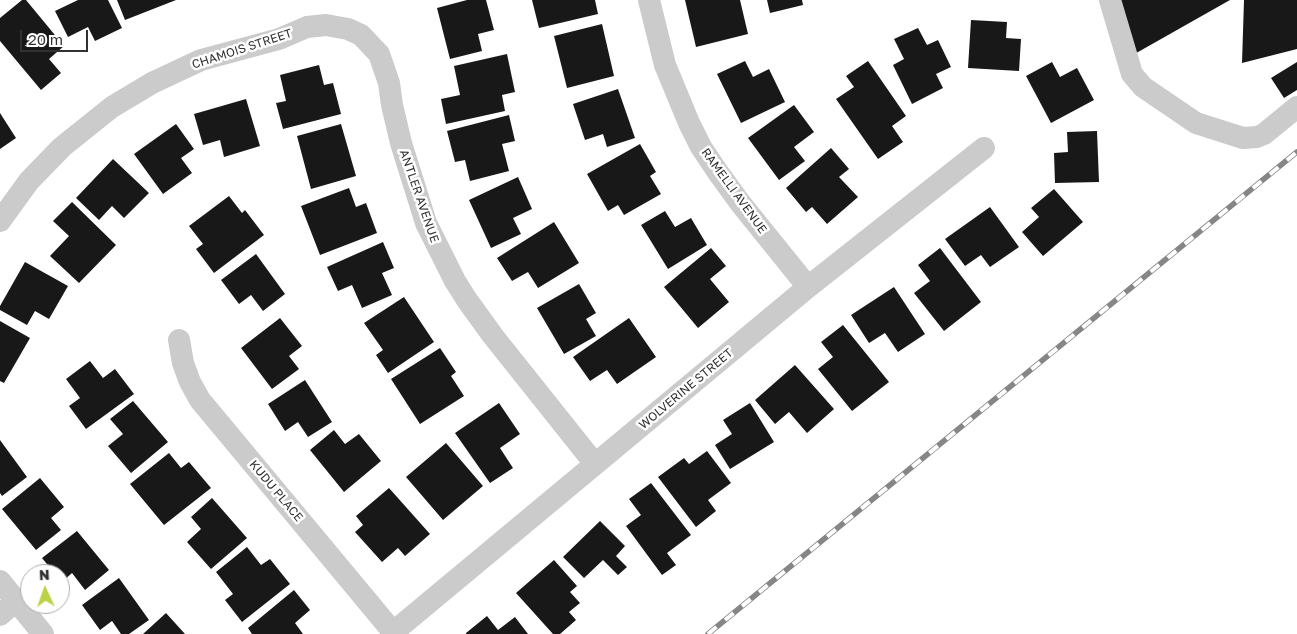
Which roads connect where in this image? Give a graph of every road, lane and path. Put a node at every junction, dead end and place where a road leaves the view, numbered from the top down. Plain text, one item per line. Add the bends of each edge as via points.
1 (649, 0) edge
2 (1110, 0) edge
3 (361, 35) joint
4 (1297, 107) edge
5 (984, 148) dead end
6 (0, 221) edge
7 (808, 287) junction
8 (179, 340) dead end
9 (595, 464) junction
10 (0, 581) edge
11 (8, 608) edge
12 (392, 633) edge
13 (43, 634) edge

1 - 7 street, RAMELLI AVENUE via 665,65 701,147 741,204
2 - 4 street via 1132,74 1143,87 1196,123 1243,138 1257,137
3 - 6 street, CHAMOIS STREET via 348,29 316,25 279,39 201,60 167,75 112,107 71,139 29,182
3 - 9 street, ANTLER AVENUE via 379,54 385,68 401,143 426,224 455,281 493,336
5 - 7 street, WOLVERINE STREET
7 - 9 street, WOLVERINE STREET
8 - 12 street, KUDU PLACE via 183,363 200,400
9 - 12 street, WOLVERINE STREET
10 - 11 street
11 - 13 street

